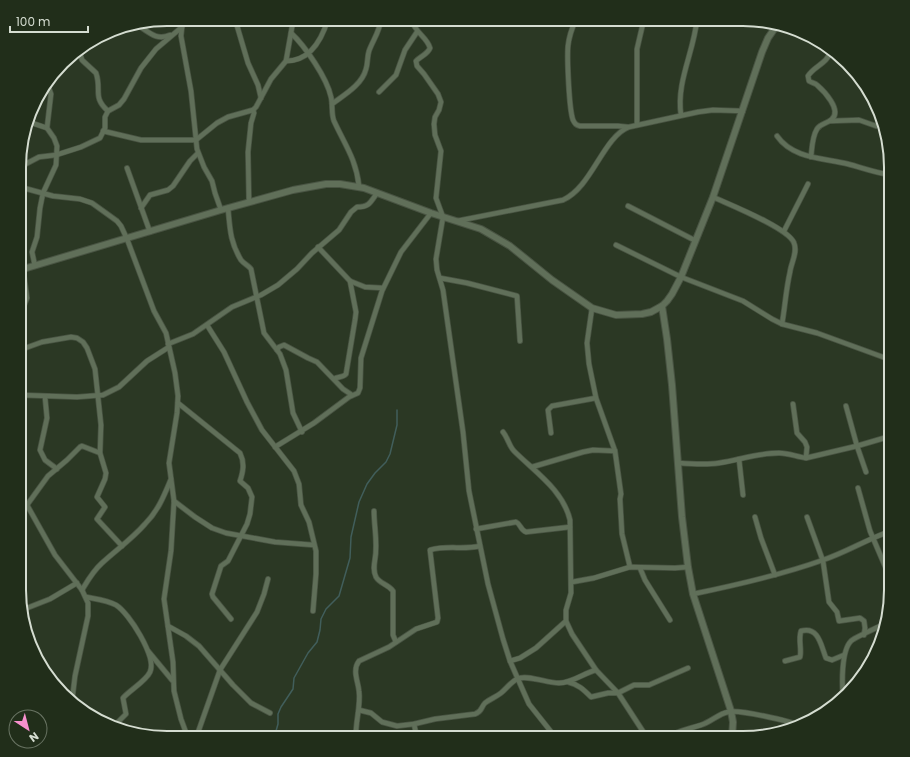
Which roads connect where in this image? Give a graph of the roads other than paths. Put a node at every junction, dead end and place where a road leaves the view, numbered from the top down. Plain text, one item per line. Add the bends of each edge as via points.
1 (181, 26) edge
2 (183, 26) edge
3 (237, 26) edge
4 (292, 26) edge
5 (325, 26) edge
6 (380, 26) edge
7 (414, 26) edge
8 (572, 26) edge
9 (642, 26) edge
10 (696, 26) edge
11 (143, 28) edge
12 (774, 30) edge
13 (177, 31) junction
14 (417, 32) junction
15 (291, 33) junction
16 (308, 54) junction
17 (81, 55) edge
18 (829, 55) edge
19 (286, 61) junction
20 (49, 90) edge
21 (379, 92) dead end
22 (261, 100) junction
23 (332, 104) junction
24 (253, 110) junction
25 (108, 111) junction
26 (743, 111) junction
27 (681, 116) junction
28 (829, 121) junction
29 (33, 123) edge
30 (637, 125) junction
31 (878, 125) edge
32 (629, 127) junction
33 (48, 128) junction
34 (103, 131) junction
35 (777, 136) dead end
36 (196, 140) junction
37 (198, 154) junction
38 (56, 155) junction
39 (811, 157) junction
40 (26, 164) edge
41 (127, 168) dead end
42 (884, 174) edge
43 (808, 184) dead end
44 (359, 186) junction
45 (26, 189) edge
46 (43, 193) junction
47 (377, 193) junction
48 (713, 197) junction
49 (249, 202) junction
50 (628, 206) dead end
51 (141, 208) junction
52 (228, 208) junction
53 (221, 210) junction
54 (431, 213) junction
55 (443, 217) junction
56 (456, 222) junction
57 (150, 232) junction
58 (784, 232) junction
59 (127, 238) junction
60 (696, 241) junction
61 (616, 245) dead end
62 (318, 247) junction
63 (35, 266) junction
64 (26, 269) edge
65 (681, 277) junction
66 (440, 278) junction
67 (350, 281) junction
68 (383, 288) junction
69 (256, 297) junction
70 (662, 306) junction
71 (592, 308) junction
72 (782, 324) junction
73 (207, 325) junction
74 (520, 340) dead end
75 (168, 346) junction
76 (26, 348) edge
77 (277, 350) junction
78 (884, 357) edge
79 (334, 379) junction
80 (26, 395) edge
81 (352, 395) junction
82 (97, 396) junction
83 (45, 397) junction
84 (596, 398) junction
85 (178, 402) junction
86 (793, 404) dead end
87 (846, 406) dead end
88 (302, 432) junction
89 (503, 432) dead end
90 (551, 433) dead end
91 (884, 438) edge
92 (857, 446) junction
93 (275, 447) junction
94 (615, 451) junction
95 (100, 453) junction
96 (806, 458) junction
97 (739, 459) junction
98 (679, 463) junction
99 (532, 467) junction
100 (57, 469) junction
101 (866, 472) dead end
102 (171, 479) junction
103 (858, 488) dead end
104 (743, 495) dead end
105 (174, 501) junction
106 (27, 505) joint
107 (374, 511) dead end
108 (755, 517) dead end
109 (807, 517) dead end
110 (570, 527) junction
111 (476, 529) junction
112 (884, 534) edge
113 (241, 536) junction
114 (873, 538) junction
115 (314, 545) junction
116 (122, 546) junction
117 (480, 546) junction
118 (822, 561) junction
119 (884, 564) edge
120 (688, 567) junction
121 (630, 568) junction
122 (640, 568) junction
123 (775, 575) junction
124 (268, 579) dead end
125 (572, 582) junction
126 (77, 583) junction
127 (82, 590) junction
128 (693, 594) junction
129 (86, 597) junction
130 (27, 608) edge
131 (313, 612) dead end
132 (232, 619) dead end
133 (670, 620) dead end
134 (566, 621) junction
135 (168, 626) junction
136 (879, 627) edge
137 (864, 635) junction
138 (396, 642) junction
139 (145, 647) junction
140 (844, 655) junction
141 (510, 661) junction
142 (785, 661) dead end
143 (688, 668) dead end
144 (220, 670) junction
145 (596, 670) junction
146 (518, 679) junction
147 (172, 680) junction
148 (568, 682) junction
149 (843, 690) edge
150 (618, 693) junction
151 (73, 695) edge
152 (359, 710) junction
153 (731, 711) junction
154 (270, 713) dead end
155 (118, 722) edge
156 (790, 723) edge
157 (414, 724) junction
158 (185, 731) edge
159 (199, 731) edge
160 (356, 731) edge
161 (416, 731) edge
162 (550, 731) edge
163 (643, 731) edge
164 (683, 731) edge
165 (732, 731) edge

1 - 13 street
2 - 36 street via 181,36 191,91
3 - 22 street
4 - 15 street
5 - 16 street via 320,41
6 - 23 street via 369,51 364,76
7 - 14 street
8 - 32 street via 568,48 569,87 575,123 580,126
9 - 30 street via 637,49
10 - 27 street via 681,87
11 - 13 street via 158,38 164,38
12 - 26 street via 764,45
13 - 25 street via 156,49 141,68 124,100
14 - 21 street via 405,50 396,75
14 - 55 street via 427,41 430,48 416,64 441,102 434,124 441,151 436,198
15 - 16 street
15 - 19 street
16 - 19 street via 293,61
16 - 23 street via 324,78
17 - 25 street via 82,60 96,73 99,102
18 - 28 street via 810,73 808,79 816,84 833,104 835,113
19 - 22 street via 271,79
20 - 33 street
22 - 24 street
23 - 44 street via 333,118 355,164
24 - 36 street via 228,116
24 - 49 street via 248,152
25 - 34 street
26 - 27 street via 713,110
26 - 48 street
27 - 30 street
28 - 31 street via 859,120
28 - 39 street via 817,129
29 - 33 street
30 - 32 street
32 - 56 street via 615,136 592,171 569,198
33 - 38 street via 57,146
34 - 36 street via 141,140
34 - 38 street via 100,138 92,143
35 - 39 street via 786,147
36 - 37 street
37 - 51 street via 173,186 150,195
37 - 53 street via 212,181
38 - 40 street via 39,157
38 - 46 street via 56,165
39 - 42 street
41 - 51 street
43 - 58 street
44 - 47 street
44 - 49 street via 313,186
45 - 46 street
46 - 59 street via 92,203 117,221
46 - 63 street via 32,252
47 - 54 street
47 - 62 street via 368,205 354,209 339,230
48 - 58 street
48 - 60 street
49 - 52 street
50 - 60 street
51 - 57 street
52 - 53 street
52 - 69 street via 232,244 242,262 250,267
53 - 57 street
54 - 55 street
54 - 68 street via 401,252
55 - 56 street
55 - 66 street via 436,259
56 - 71 street via 481,229 501,239
57 - 59 street
58 - 72 street via 794,243 795,254
59 - 63 street
59 - 75 street via 154,311 166,333
60 - 65 street
61 - 65 street
62 - 67 street
62 - 69 street via 278,285
63 - 64 street
65 - 70 street
65 - 72 street via 744,301
66 - 74 street via 517,296
66 - 111 street
67 - 68 street via 365,287
67 - 79 street via 356,312 355,320 346,374
68 - 81 street via 361,358 360,388 358,393
69 - 73 street via 232,307
69 - 77 street via 264,333
70 - 71 street via 651,312 631,315 616,315
70 - 98 street
71 - 84 street via 587,343
72 - 78 street via 822,335
73 - 75 street
73 - 93 street via 224,352 262,430
75 - 82 street via 115,390
75 - 85 street via 176,377
76 - 82 street via 71,336 78,338 83,342 93,362
77 - 79 street via 282,346 292,348 317,362
77 - 88 street via 286,370 293,413
79 - 81 street
80 - 83 street
81 - 88 street
82 - 83 street
82 - 95 street via 101,425
83 - 100 street via 47,418 40,450 45,460
84 - 90 street via 552,406 548,410
84 - 94 street
85 - 102 street via 169,463
85 - 113 street via 241,456 243,470 240,481 248,488 252,500 247,524
86 - 96 street via 797,433 807,447
87 - 92 street
88 - 93 street
89 - 99 street via 513,450
91 - 92 street
92 - 96 street
92 - 101 street
93 - 115 street via 297,477 301,505 309,522
94 - 99 street via 583,452
94 - 121 street via 621,494 622,534
95 - 100 street via 81,446
95 - 116 street via 106,476 97,497 105,507 97,519
96 - 97 street via 780,453 758,454
97 - 98 street via 708,464
97 - 104 street
98 - 120 street
99 - 110 street via 562,501 568,513
100 - 106 street via 48,476
102 - 105 street
102 - 116 street via 157,509
103 - 114 street
105 - 113 street via 219,531
105 - 135 street via 170,558 164,592
106 - 126 street via 55,555
107 - 138 street via 377,543 374,572 378,580 393,591 393,635
108 - 123 street
109 - 118 street
110 - 111 street via 526,532 516,522
110 - 125 street
111 - 117 street
112 - 114 street
113 - 115 street via 288,544
113 - 132 street via 228,561 221,566 212,594
114 - 118 street
114 - 119 street
115 - 131 street via 316,574
116 - 127 street via 101,564
117 - 138 street via 430,550 438,620 435,624 416,629
117 - 141 street
118 - 123 street
118 - 137 street via 829,602 837,612 839,621 860,618 864,621
120 - 122 street
120 - 128 street
121 - 122 street
121 - 125 street
122 - 133 street
123 - 128 street
124 - 144 street via 259,608
125 - 134 street
126 - 127 street
126 - 130 street via 50,599
127 - 129 street
128 - 153 street
129 - 139 street via 111,602 121,609 135,626
129 - 151 street via 88,616
134 - 141 street via 536,648
134 - 145 street
135 - 144 street via 190,639
135 - 147 street via 173,662
136 - 137 street
137 - 140 street via 851,640
138 - 152 street via 357,664
139 - 147 street
139 - 155 street via 151,662 151,671 123,698 126,714
140 - 142 street via 832,660 826,658 819,637 814,631 807,629 801,631 800,657
140 - 149 street
141 - 146 street
143 - 150 street via 649,685 634,685
144 - 154 street via 251,703
144 - 159 street
145 - 148 street
145 - 150 street
146 - 148 street via 531,677 544,682
146 - 157 street via 486,703 479,712
146 - 162 street via 529,704
147 - 158 street
148 - 150 street via 574,683 591,697
150 - 163 street
152 - 157 street via 371,713 386,724
152 - 160 street
153 - 156 street
153 - 164 street
153 - 165 street
157 - 161 street

